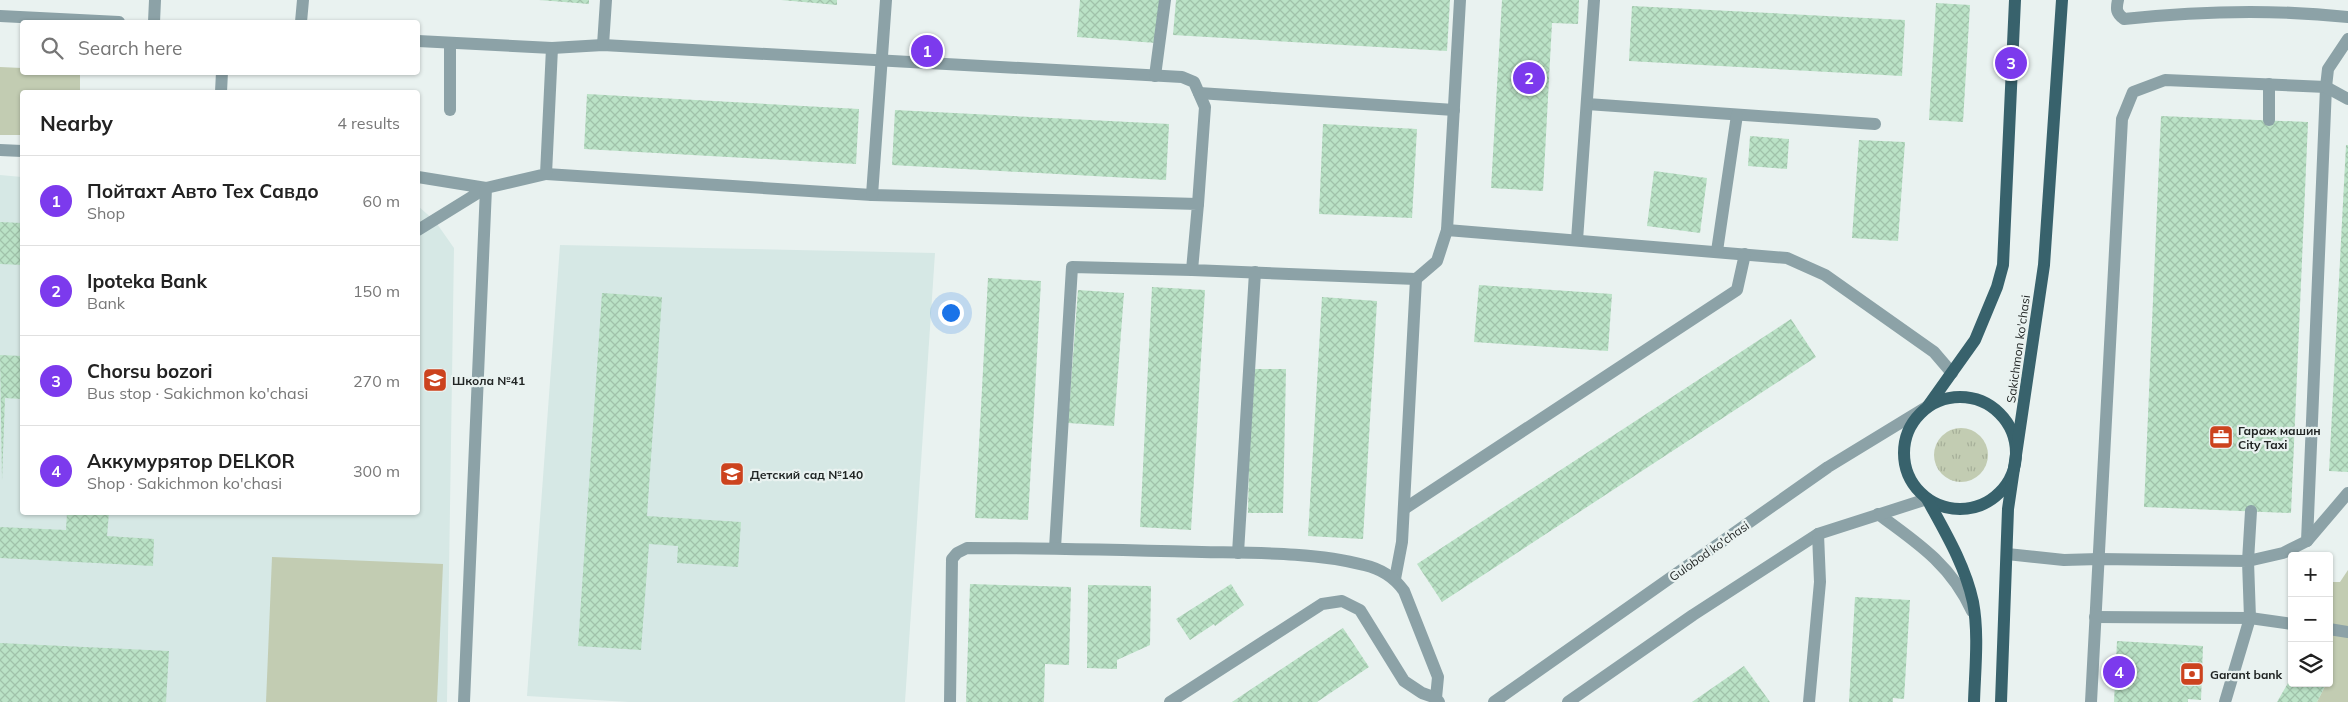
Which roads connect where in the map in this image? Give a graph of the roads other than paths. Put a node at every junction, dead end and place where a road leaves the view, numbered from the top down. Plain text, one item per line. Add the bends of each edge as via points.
1 (155, 0) edge
2 (302, 0) edge
3 (606, 0) edge
4 (886, 0) edge
5 (1165, 0) edge
6 (1460, 0) edge
7 (1594, 0) edge
8 (2015, 0) edge
9 (2062, 0) edge
10 (2118, 0) edge
11 (0, 16) edge
12 (2348, 17) edge
13 (79, 20) edge
14 (154, 20) edge
15 (301, 20) edge
16 (2348, 39) edge
17 (420, 41) edge
18 (450, 43) junction
19 (603, 45) junction
20 (552, 48) junction
21 (882, 60) junction
22 (222, 75) edge
23 (1155, 76) junction
24 (2269, 84) junction
25 (2326, 87) junction
26 (221, 90) edge
27 (1199, 93) junction
28 (2348, 98) edge
29 (1587, 104) junction
30 (450, 110) dead end
31 (1454, 110) junction
32 (1736, 114) junction
33 (2270, 120) dead end
34 (1875, 124) dead end
35 (0, 150) edge
36 (20, 151) edge
37 (546, 174) junction
38 (420, 177) edge
39 (486, 188) junction
40 (872, 195) junction
41 (1198, 204) junction
42 (420, 229) edge
43 (1447, 230) junction
44 (1577, 240) junction
45 (1717, 251) junction
46 (1745, 254) junction
47 (1192, 270) junction
48 (1255, 272) junction
49 (1416, 278) junction
50 (1952, 373) junction
51 (1928, 406) junction
52 (2016, 462) junction
53 (2348, 493) edge
54 (1927, 500) junction
55 (1404, 509) junction
56 (2251, 511) dead end
57 (1878, 514) junction
58 (1818, 534) junction
59 (2307, 541) junction
60 (1055, 548) junction
61 (1238, 553) junction
62 (2007, 554) junction
63 (2099, 559) junction
64 (2248, 561) junction
65 (1396, 579) junction
66 (2096, 617) junction
67 (2250, 618) junction
68 (1976, 620) junction
69 (2288, 623) edge
70 (2333, 630) edge
71 (2348, 632) edge
72 (1438, 700) edge
73 (464, 702) edge
74 (950, 702) edge
75 (1170, 702) edge
76 (1494, 702) edge
77 (1568, 702) edge
78 (1809, 702) edge
79 (1974, 702) edge
80 (2001, 702) edge
81 (2091, 702) edge
82 (2225, 702) edge

1 - 14 street
2 - 15 street
3 - 19 street
4 - 21 street
5 - 23 street
6 - 31 street
7 - 29 street
8 - 50 main road via 2003,265 1975,340
9 - 52 main road, Sakichmon ko'chasi via 2044,265
10 - 12 street via 2116,9 2124,19 2173,14 2293,11
11 - 13 street
16 - 25 street via 2328,70
17 - 18 street
18 - 20 street
18 - 30 street
19 - 20 street
19 - 21 street
20 - 37 street
21 - 23 street
21 - 40 street
22 - 26 street
23 - 27 street via 1182,77 1194,82
24 - 25 street
24 - 33 street
24 - 63 street via 2165,80 2133,92 2122,119
25 - 28 street
25 - 59 street
27 - 31 street
27 - 41 street via 1205,107
29 - 32 street
29 - 44 street
31 - 43 street
32 - 34 street
32 - 45 street
35 - 36 street
37 - 39 street
37 - 40 street
38 - 39 street
39 - 42 street
39 - 73 street
40 - 41 street
41 - 47 street
43 - 44 street
43 - 49 street via 1437,261
44 - 45 street
45 - 46 street
46 - 50 street via 1787,258 1825,275 1934,352
46 - 55 street via 1737,290
47 - 48 street
47 - 60 street via 1072,266
48 - 49 street
48 - 61 street
49 - 55 street
50 - 51 main road
51 - 52 main road via 1964,397 1982,401 1998,411 2016,443
51 - 54 main road via 1915,419 1907,435 1904,453 1906,471 1914,487
51 - 76 street, Gulobod ko'chasi via 1828,467
52 - 54 main road via 2010,480 1998,495 1982,505 1963,510 1944,508
52 - 62 main road, Sakichmon ko'chasi via 2008,509
53 - 59 street
54 - 57 street
54 - 68 main road via 1962,568
55 - 65 street
56 - 64 street
57 - 58 street
57 - 68 street via 1935,557 1965,596
58 - 77 street
58 - 78 street via 1820,582
59 - 64 street via 2283,553
60 - 61 street
60 - 74 street via 967,548 952,559
61 - 65 street via 1331,559 1365,565
62 - 63 street via 2064,560
62 - 80 main road, Sakichmon ko'chasi
63 - 64 street
63 - 66 street
64 - 67 street
65 - 72 street via 1404,591 1438,677
66 - 67 street
66 - 81 street
67 - 69 street
67 - 82 street
68 - 79 main road
70 - 71 street
72 - 75 street via 1404,681 1360,610 1342,601 1322,604

